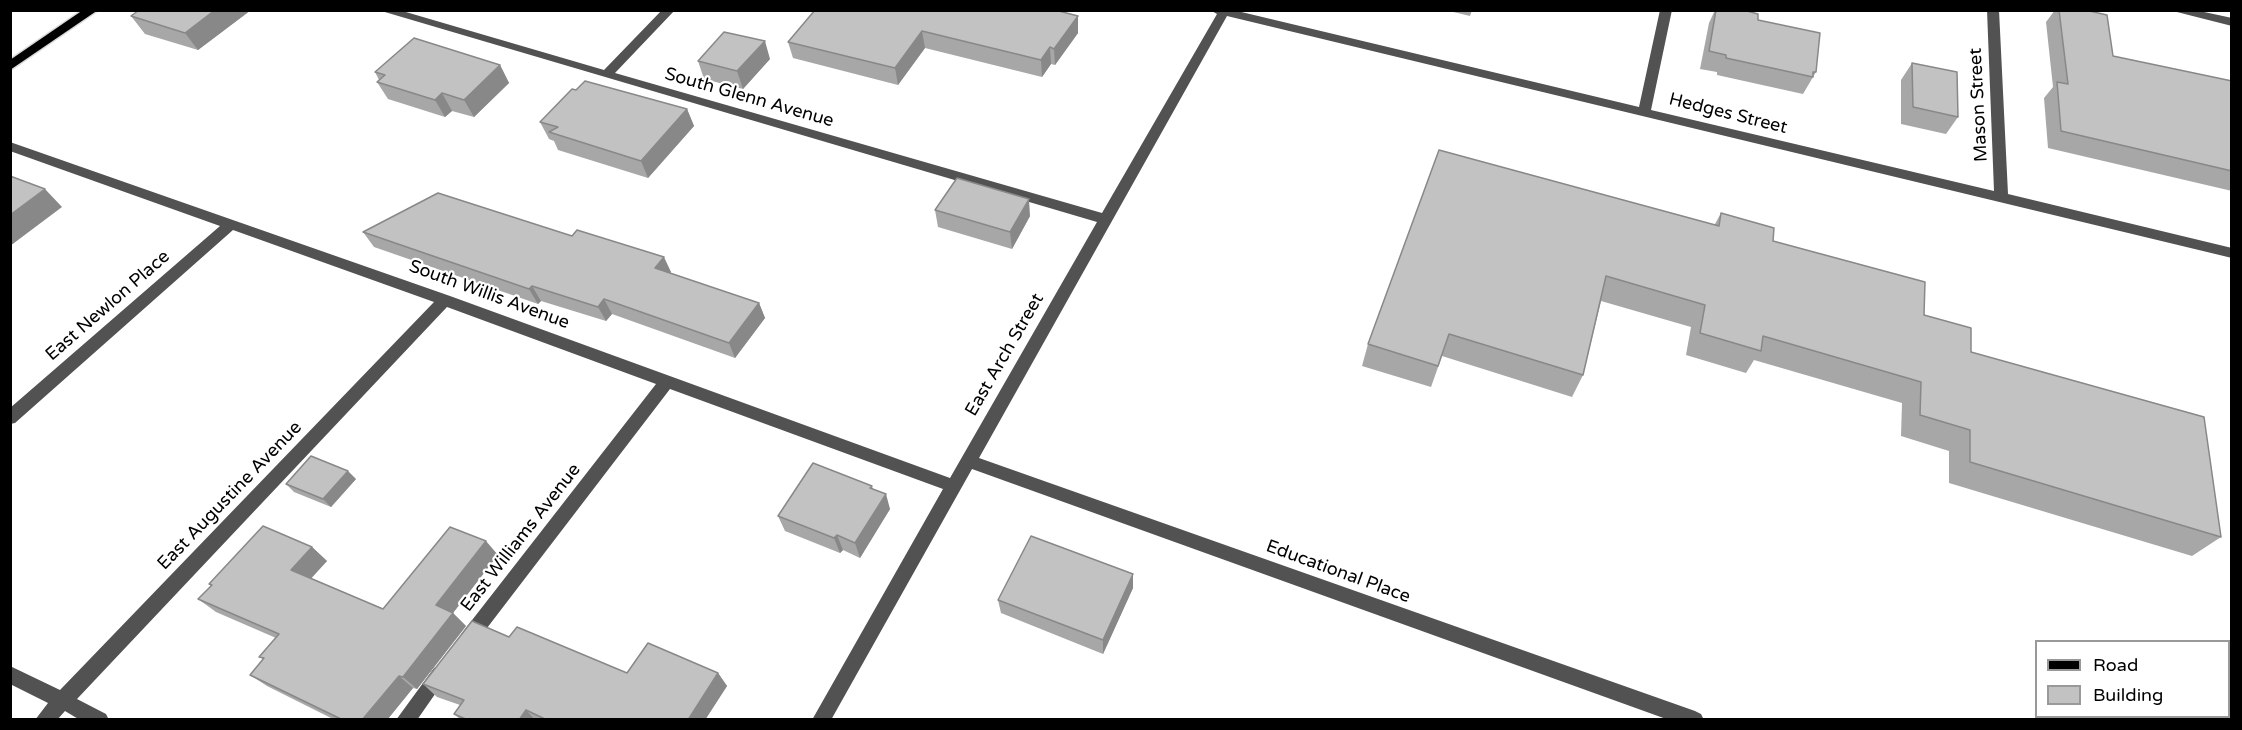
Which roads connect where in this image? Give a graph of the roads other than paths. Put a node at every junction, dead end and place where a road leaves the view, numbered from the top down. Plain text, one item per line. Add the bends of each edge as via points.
1 (92, 10) edge
2 (384, 10) edge
3 (669, 10) edge
4 (1666, 10) edge
5 (1993, 10) edge
6 (2175, 10) edge
7 (1222, 11) edge
8 (2232, 22) edge
9 (10, 66) edge
10 (606, 75) junction
11 (1644, 112) junction
12 (10, 146) edge
13 (2001, 198) junction
14 (1105, 219) junction
15 (231, 224) junction
16 (2232, 253) edge
17 (445, 300) junction
18 (667, 381) junction
19 (10, 418) edge
20 (968, 461) junction
21 (953, 486) junction
22 (10, 674) edge
23 (62, 700) junction
24 (44, 720) edge
25 (100, 720) edge
26 (405, 720) edge
27 (821, 720) edge
28 (1695, 720) edge

1 - 9 main road
2 - 10 street, South Glenn Avenue
3 - 10 street
4 - 11 street
5 - 13 street, Mason Street
6 - 8 street
7 - 11 street, Hedges Street
7 - 14 street, East Arch Street
10 - 14 street, South Glenn Avenue
11 - 13 street, Hedges Street
12 - 15 street, South Willis Avenue
13 - 16 street, Hedges Street
14 - 20 street, East Arch Street
15 - 17 street, South Willis Avenue
15 - 19 street, East Newlon Place
17 - 18 street, South Willis Avenue
17 - 23 street, East Augustine Avenue
18 - 21 street, South Willis Avenue
18 - 26 street, East Williams Avenue
20 - 21 street, East Arch Street
20 - 28 street, Educational Place
21 - 27 street, East Arch Street
22 - 23 street
23 - 24 street, East Augustine Avenue
23 - 25 street

